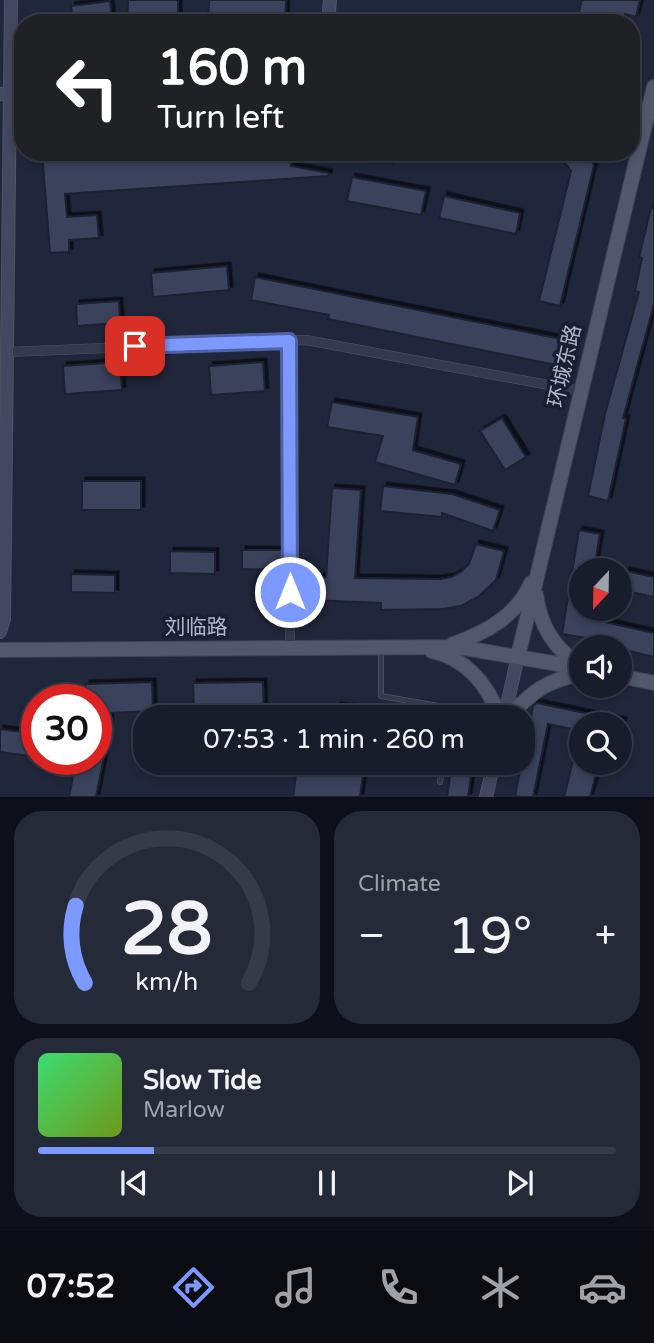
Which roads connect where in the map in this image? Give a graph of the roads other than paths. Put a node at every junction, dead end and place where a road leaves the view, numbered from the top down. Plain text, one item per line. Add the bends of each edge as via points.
1 (11, 0) edge
2 (654, 87) edge
3 (11, 94) edge
4 (651, 110) edge
5 (640, 154) edge
6 (638, 161) edge
7 (289, 341) junction
8 (7, 352) junction
9 (581, 391) junction
10 (541, 559) junction
11 (0, 632) edge
12 (381, 647) junction
13 (413, 647) junction
14 (290, 648) junction
15 (0, 650) edge
16 (518, 656) junction
17 (569, 656) edge
18 (569, 664) edge
19 (569, 676) edge
20 (632, 678) edge
21 (654, 683) edge
22 (433, 705) edge
23 (497, 705) edge
24 (507, 705) edge
25 (518, 705) edge
26 (441, 775) edge
27 (491, 775) edge
28 (440, 782) dead end
29 (486, 797) edge

1 - 3 main road
2 - 4 main road, 环城东路
3 - 8 main road
4 - 5 main road, 环城东路
6 - 9 main road, 环城东路
7 - 8 street
7 - 9 street via 306,340
7 - 14 street
8 - 11 main road via 4,619
9 - 10 main road, 环城东路
10 - 13 main road via 528,590 507,616 479,635 447,646
10 - 16 main road, 环城东路
10 - 17 main road via 535,587 539,615 551,640
12 - 13 main road, 刘临路
12 - 14 main road, 刘临路
12 - 22 lane via 381,696
13 - 16 main road, 刘临路 via 459,647
13 - 23 main road via 444,654 471,670
14 - 15 main road, 刘临路
16 - 18 main road, 刘临路
16 - 24 main road
19 - 25 main road
20 - 21 main road
26 - 28 lane
27 - 29 main road

